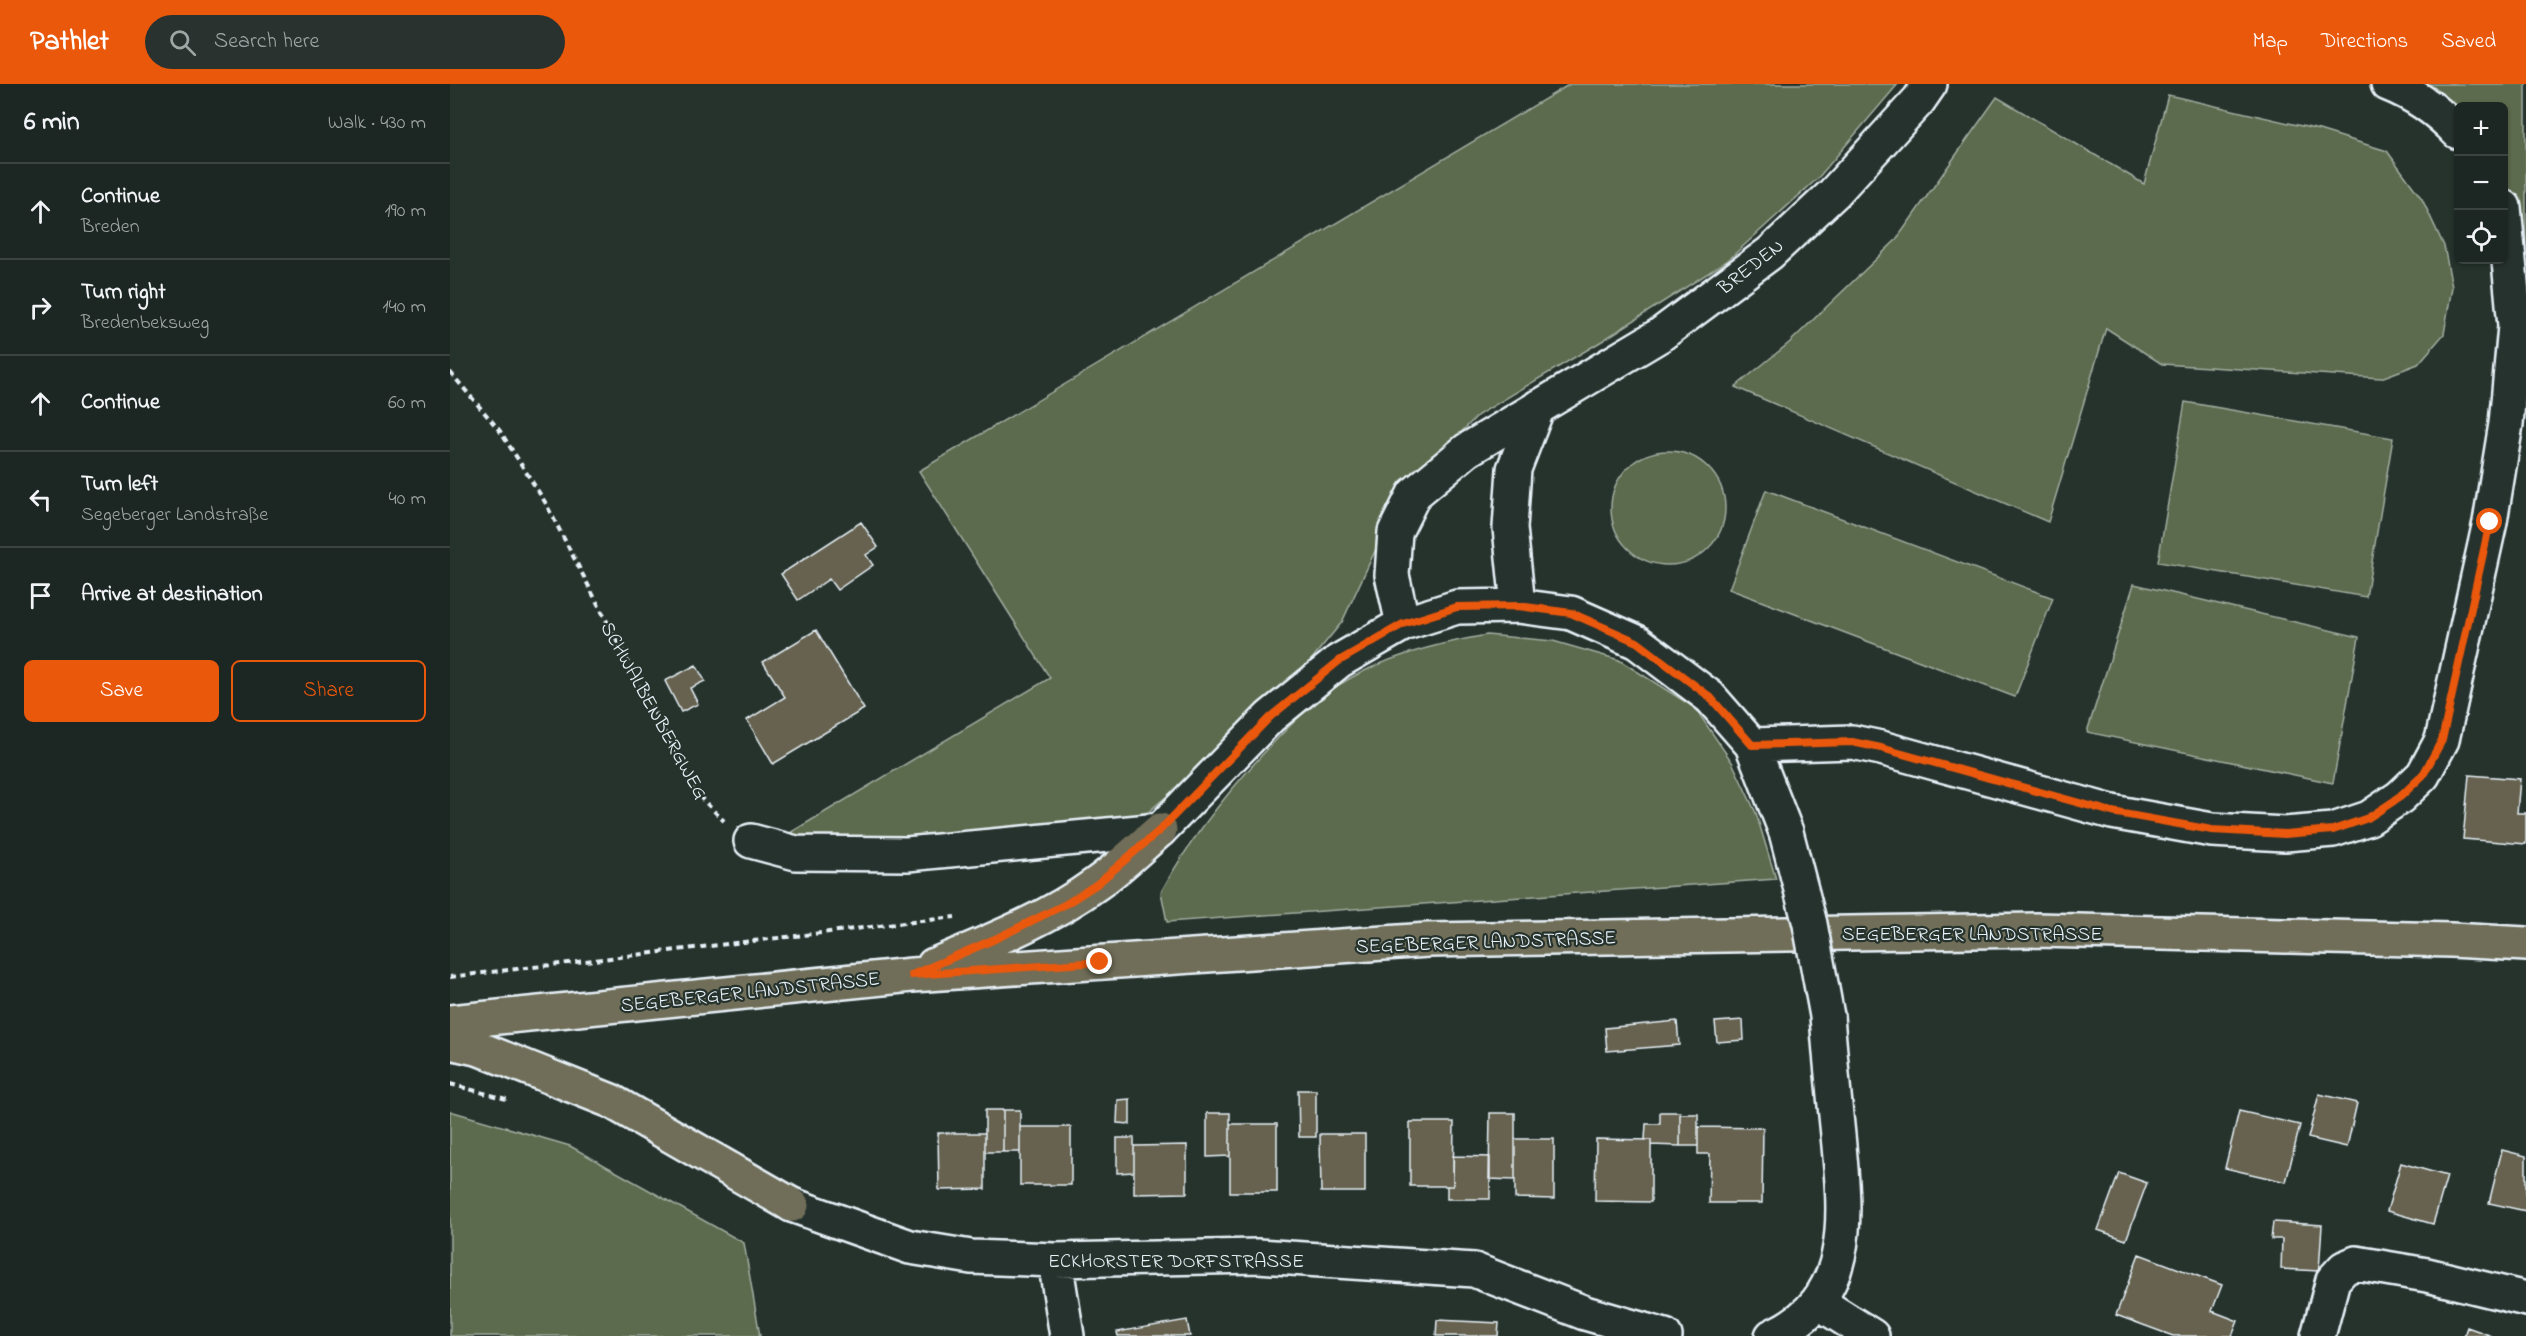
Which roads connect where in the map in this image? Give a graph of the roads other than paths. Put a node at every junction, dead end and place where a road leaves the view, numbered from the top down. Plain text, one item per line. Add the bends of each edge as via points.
1 (1930, 84) edge
2 (2388, 84) edge
3 (2454, 128) edge
4 (2504, 210) edge
5 (1538, 408) junction
6 (1518, 606) junction
7 (1403, 624) junction
8 (1752, 745) junction
9 (1160, 830) junction
10 (751, 841) road end
11 (2526, 944) edge
12 (912, 975) junction
13 (450, 1022) edge
14 (450, 1042) edge
15 (792, 1205) joint
16 (1055, 1260) junction
17 (2526, 1299) edge
18 (1818, 1302) junction
19 (1781, 1334) edge
20 (1067, 1336) edge
21 (1665, 1336) edge
22 (1872, 1336) edge
23 (2318, 1336) edge

1 - 5 street, BREDEN via 1834,193 1770,253 1660,334
2 - 3 street via 2437,110
4 - 8 street via 2515,326 2506,424 2490,522 2442,740 2423,775 2400,797 2368,818 2333,830 2285,834 2212,830 2112,812 1852,742
5 - 6 street via 1514,469 1510,528
5 - 7 street, BREDEN via 1467,450 1414,494 1395,532 1392,575
6 - 7 street via 1457,607
6 - 8 street via 1571,613 1637,642 1710,697
7 - 9 street via 1339,661 1270,717
8 - 18 street, bridge via 1786,832 1810,924 1827,1016 1845,1205 1842,1243 1832,1279
9 - 10 street via 907,854 796,853
9 - 12 main road via 1097,884 1066,904
11 - 12 main road, SEGEBERGER LANDSTRASSE via 2037,930 1428,940
12 - 13 main road, SEGEBERGER LANDSTRASSE
14 - 15 main road via 480,1049 610,1101
15 - 16 street, ECKHORSTER DORFSTRASSE via 910,1247 971,1257
16 - 20 street
16 - 21 street, ECKHORSTER DORFSTRASSE via 1258,1256 1474,1270 1585,1313
17 - 23 street via 2356,1263 2344,1268 2333,1280
18 - 19 street
18 - 22 street

